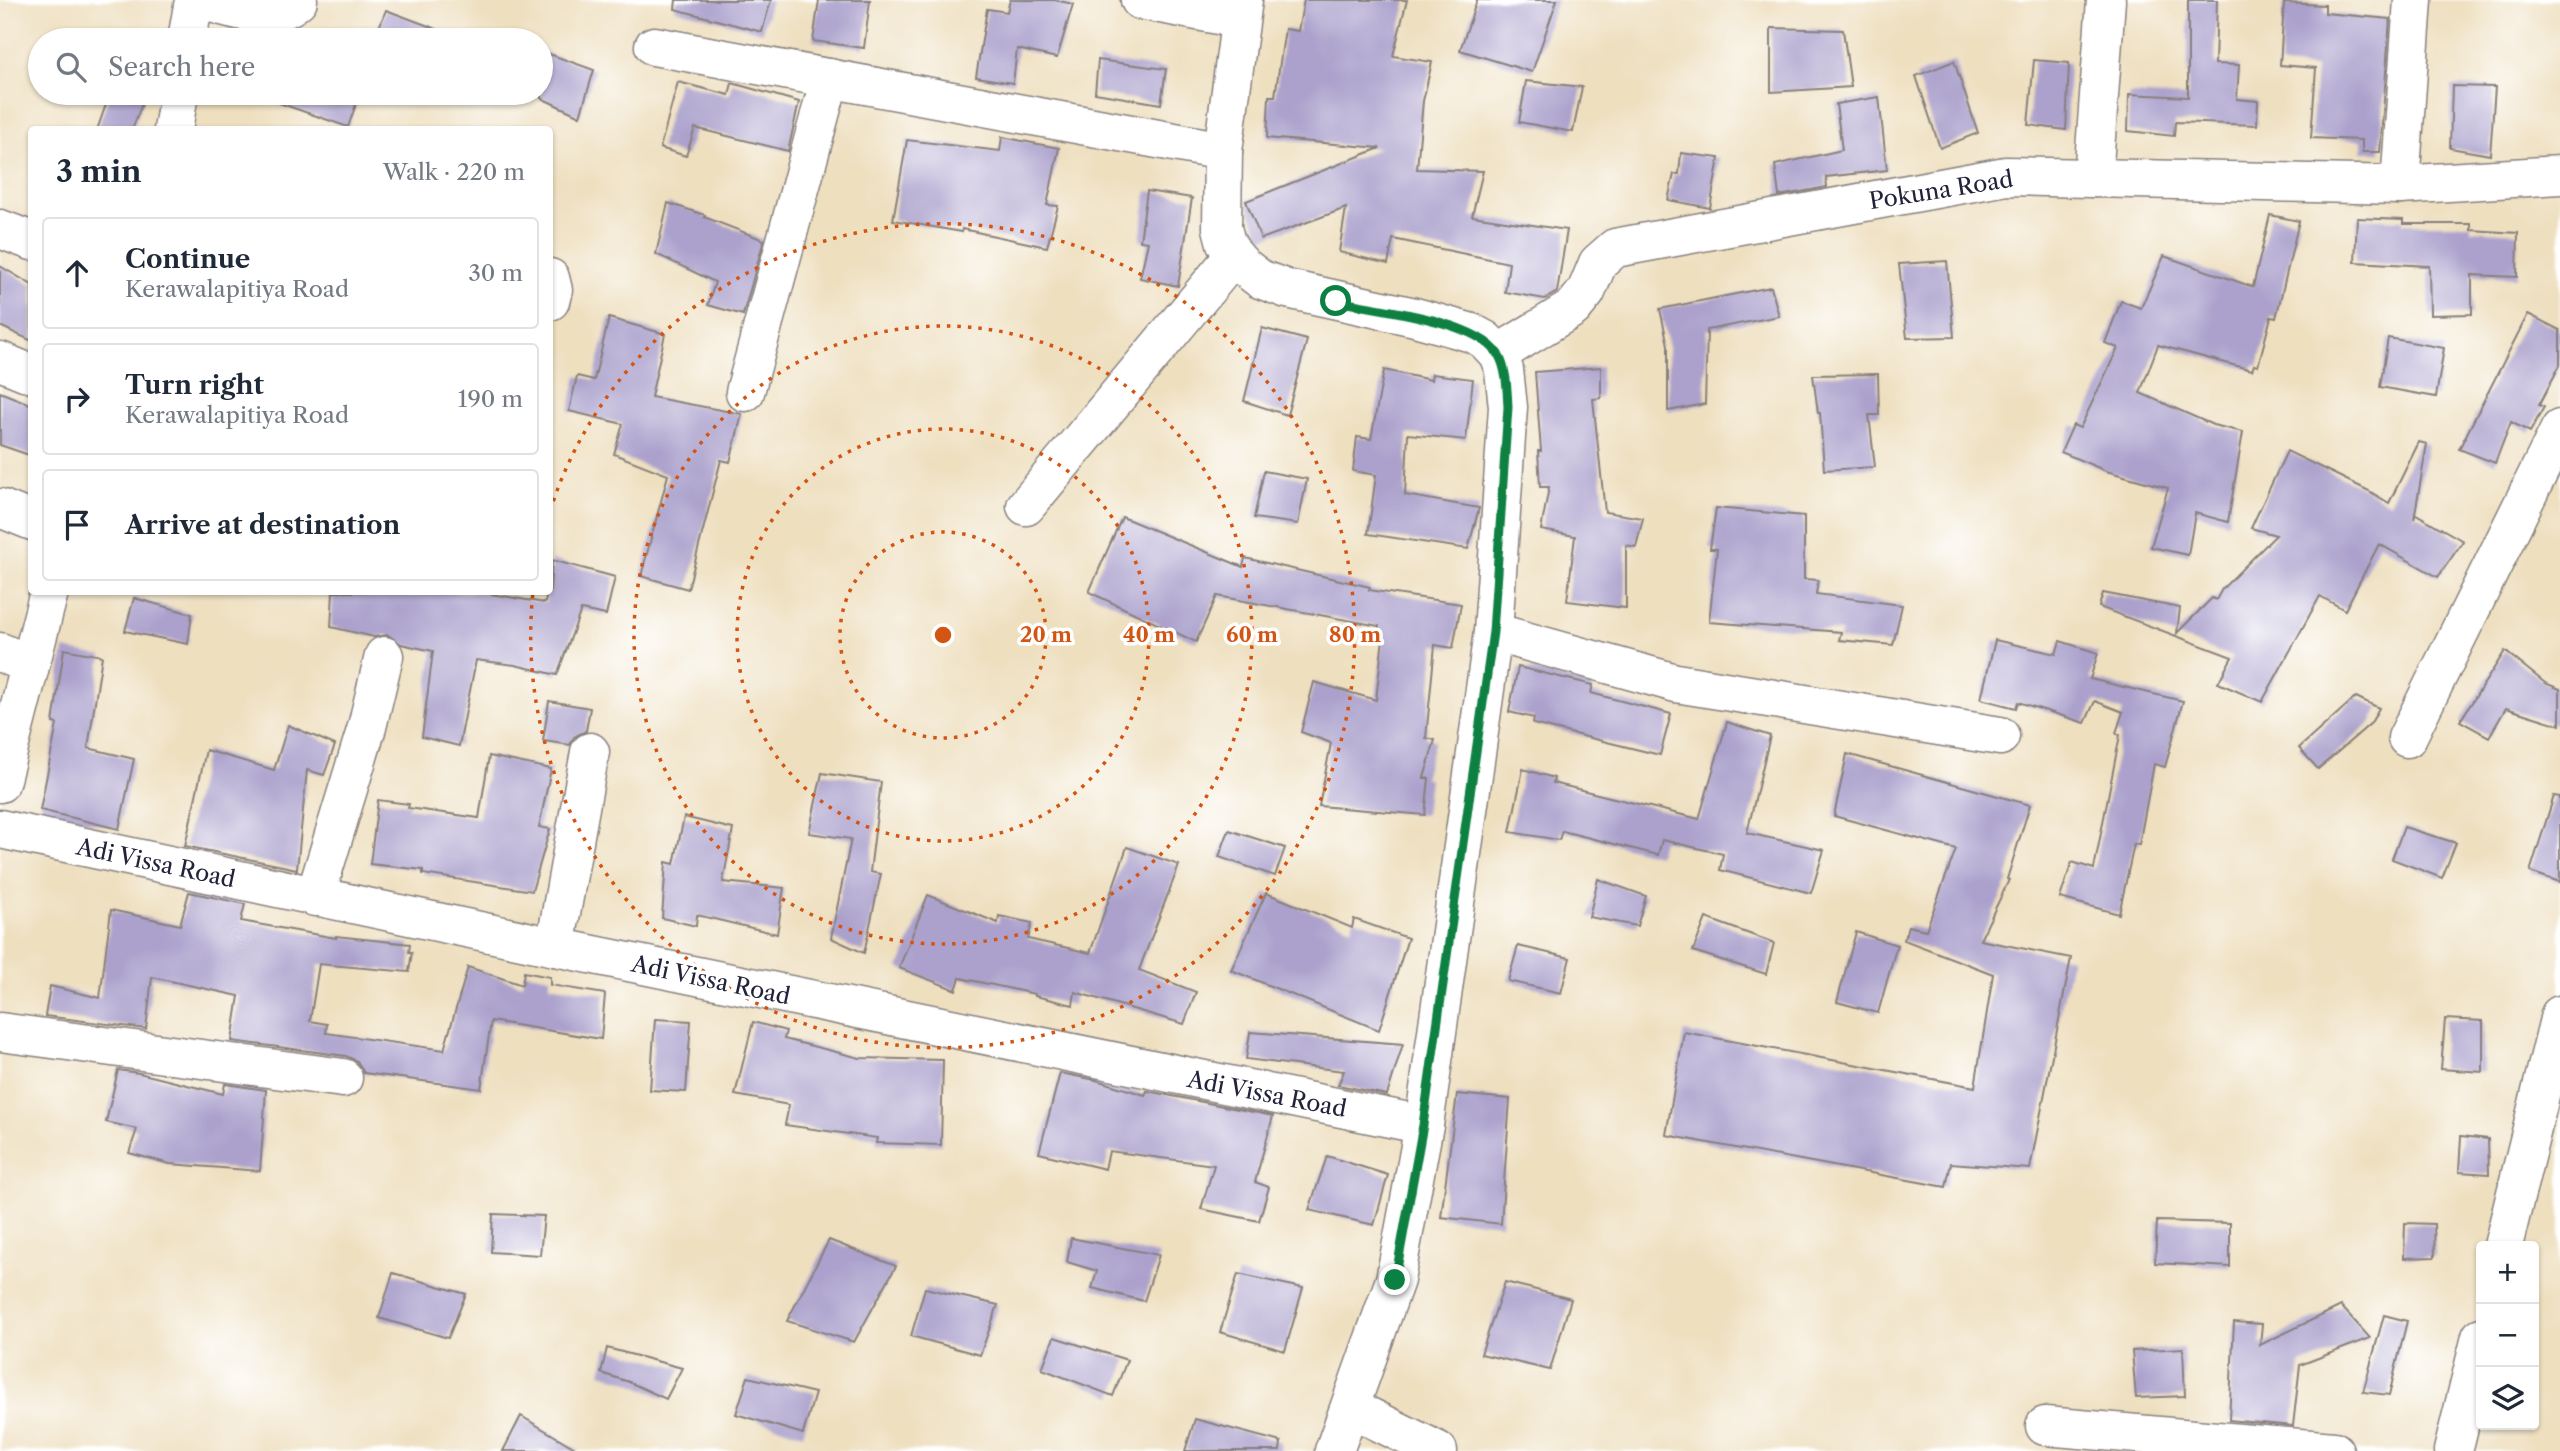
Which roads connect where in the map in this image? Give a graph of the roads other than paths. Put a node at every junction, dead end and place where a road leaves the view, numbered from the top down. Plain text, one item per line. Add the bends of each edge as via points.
1 (194, 0) edge
2 (201, 0) edge
3 (298, 0) edge
4 (1140, 0) edge
5 (2106, 0) edge
6 (2413, 0) edge
7 (1242, 10) edge
8 (189, 28) edge
9 (654, 46) dead end
10 (830, 78) junction
11 (1223, 151) junction
12 (2560, 175) edge
13 (2093, 178) junction
14 (2400, 185) junction
15 (0, 229) edge
16 (28, 240) edge
17 (1234, 256) junction
18 (1498, 354) junction
19 (0, 362) edge
20 (28, 372) edge
21 (745, 392) dead end
22 (2560, 429) edge
23 (1026, 506) dead end
24 (0, 508) edge
25 (28, 519) edge
26 (47, 595) edge
27 (1493, 632) junction
28 (384, 656) dead end
29 (15, 658) edge
30 (2000, 736) dead end
31 (2407, 738) dead end
32 (590, 752) dead end
33 (0, 783) edge
34 (0, 829) edge
35 (315, 897) junction
36 (555, 947) junction
37 (2560, 1015) edge
38 (0, 1032) edge
39 (343, 1078) dead end
40 (1423, 1125) junction
41 (2504, 1241) edge
42 (2476, 1358) edge
43 (1350, 1408) junction
44 (2045, 1426) dead end
45 (1334, 1451) edge
46 (1437, 1451) edge
47 (2334, 1451) edge
48 (2454, 1451) edge

1 - 8 street
2 - 3 street via 272,14
4 - 7 street
5 - 13 street
6 - 14 street
7 - 11 street
9 - 10 street
10 - 11 street
10 - 21 street
11 - 17 street via 1222,228
12 - 14 street, Pokuna Road
13 - 14 street, Pokuna Road
13 - 18 street, Pokuna Road via 2006,176 1615,248 1598,263 1586,292 1573,308
15 - 16 street
17 - 18 street via 1260,279 1457,327 1485,340
17 - 23 street
18 - 27 street via 1508,418
19 - 20 street
22 - 31 street
24 - 25 street
26 - 29 street
27 - 30 street via 1676,683
27 - 40 street
28 - 35 street
29 - 33 street
32 - 36 street
34 - 35 street, Adi Vissa Road
35 - 36 street, Adi Vissa Road
36 - 40 street, Adi Vissa Road
37 - 41 street
38 - 39 street
40 - 43 street via 1395,1280
42 - 48 street
43 - 45 street
43 - 46 street
44 - 47 street

